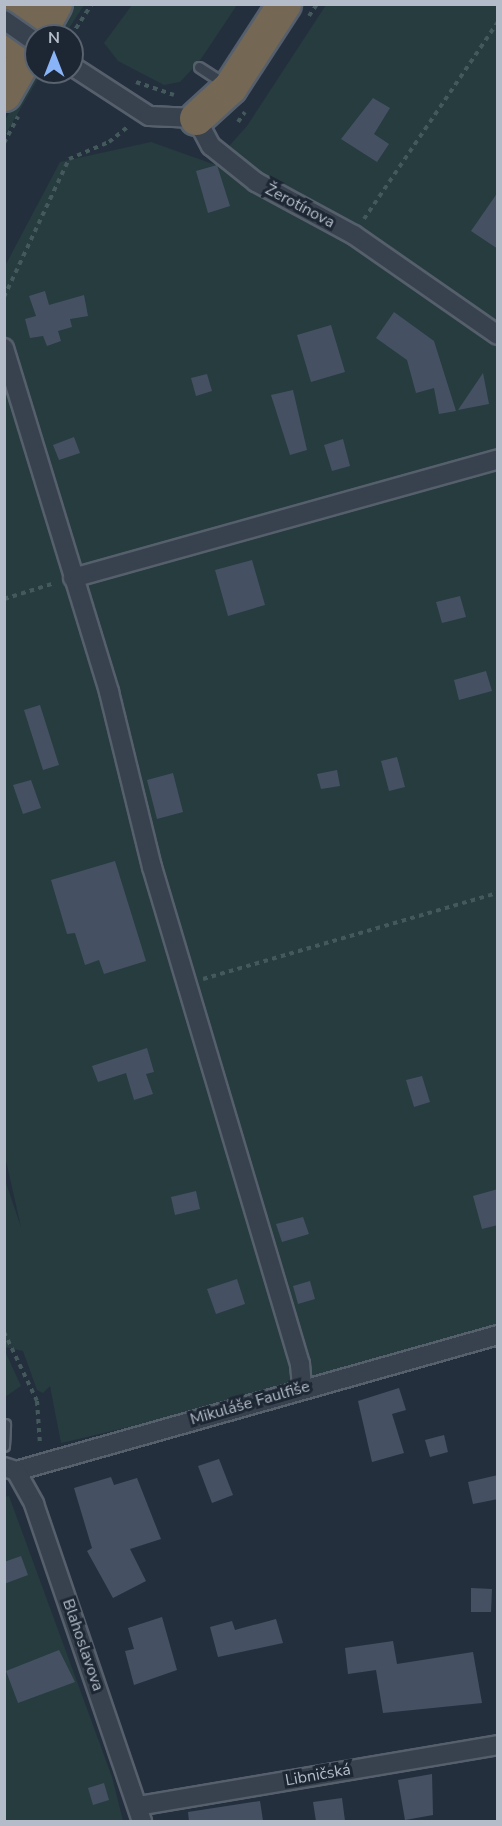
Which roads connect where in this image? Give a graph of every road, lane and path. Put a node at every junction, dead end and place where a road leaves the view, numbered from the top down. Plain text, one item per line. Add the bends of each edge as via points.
1 (55, 4) edge
2 (92, 4) edge
3 (284, 4) edge
4 (498, 22) edge
5 (79, 24) edge
6 (21, 29) edge
7 (199, 67) dead end
8 (84, 74) edge
9 (131, 80) dead end
10 (230, 87) junction
11 (4, 94) edge
12 (188, 107) junction
13 (139, 110) junction
14 (354, 235) junction
15 (4, 297) edge
16 (498, 335) edge
17 (4, 348) edge
18 (498, 459) edge
19 (73, 578) junction
20 (4, 599) edge
21 (498, 893) edge
22 (191, 983) junction
23 (4, 1332) edge
24 (498, 1335) edge
25 (302, 1389) junction
26 (5, 1424) edge
27 (38, 1425) dead end
28 (4, 1446) edge
29 (10, 1469) edge
30 (498, 1745) edge
31 (140, 1814) edge

1 - 6 highway
2 - 5 path
3 - 10 highway
4 - 14 path
6 - 11 highway
7 - 10 lane
8 - 13 street
9 - 12 path
10 - 12 highway
12 - 13 street via 166,120
12 - 14 street, Žerotínova via 211,146 231,164
13 - 15 path via 109,142 69,159
14 - 16 street, Žerotínova
17 - 19 street
18 - 19 street
19 - 20 path
19 - 22 street via 109,692 152,867
21 - 22 path
22 - 25 street via 300,1364
23 - 27 path via 37,1401
24 - 25 street, Mikuláše Faulfiše
25 - 29 street, Mikuláše Faulfiše
26 - 28 lane
29 - 31 street, Blahoslavova via 34,1504
30 - 31 street, Libničská

